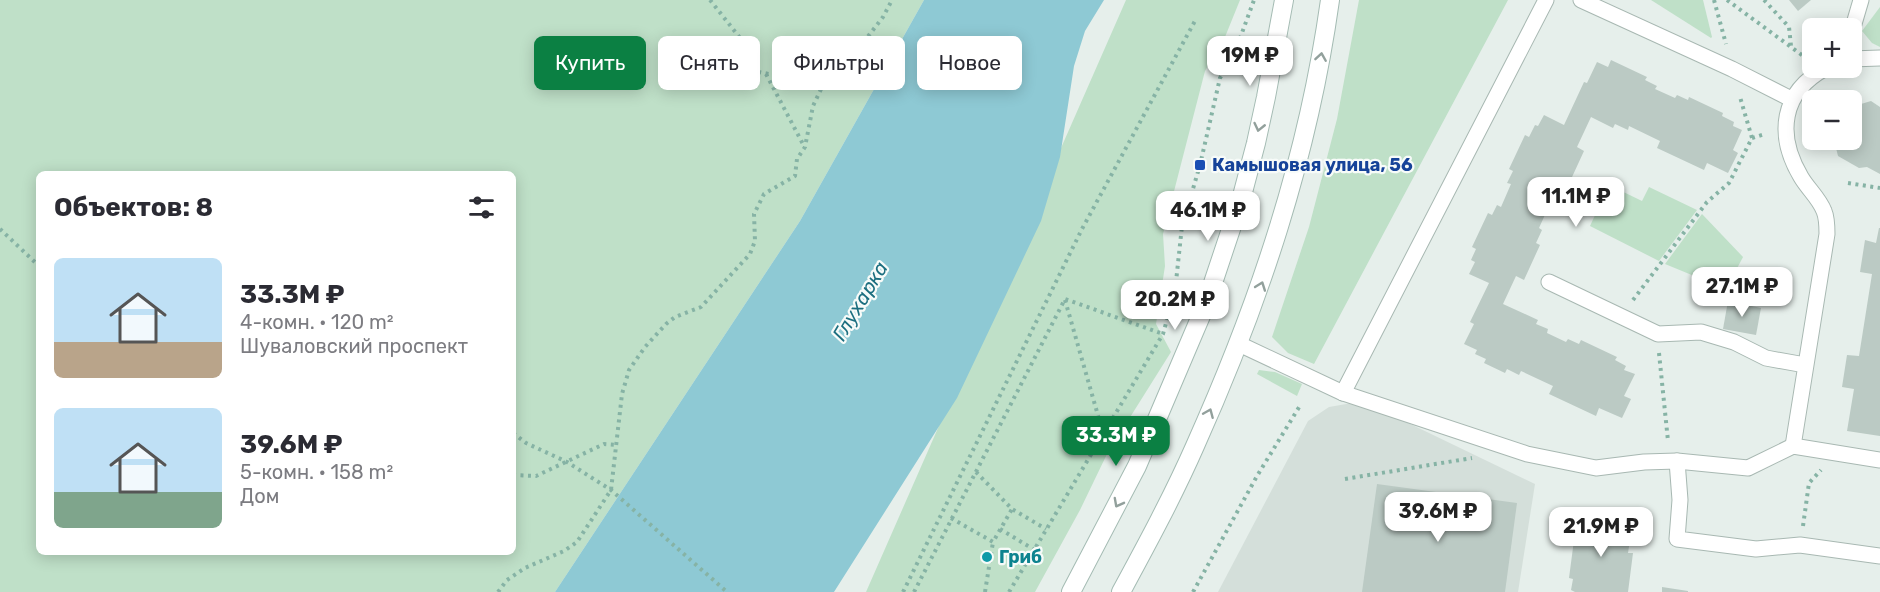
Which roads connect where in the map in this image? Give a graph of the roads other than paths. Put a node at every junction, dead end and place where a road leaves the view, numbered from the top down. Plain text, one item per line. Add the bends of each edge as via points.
1 (1284, 0) edge
2 (1330, 0) edge
3 (1546, 0) edge
4 (1581, 0) edge
5 (1861, 0) edge
6 (1856, 18) edge
7 (1880, 58) edge
8 (1862, 59) edge
9 (1812, 78) edge
10 (1791, 99) junction
11 (1550, 282) dead end
12 (1239, 344) junction
13 (1805, 365) junction
14 (1343, 393) junction
15 (1793, 446) junction
16 (1880, 460) edge
17 (1677, 461) junction
18 (1880, 556) edge
19 (1071, 592) edge
20 (1121, 592) edge

1 -> 19 main road via 1242,196 1206,304 1137,466
12 -> 2 main road via 1268,267 1297,170
3 - 14 lane
4 - 10 lane
5 - 6 lane
7 - 8 lane
9 - 10 lane
10 - 13 lane via 1784,127 1801,176 1825,213 1827,234
11 - 13 lane via 1658,334 1701,332 1766,358
12 - 14 lane
20 -> 12 main road via 1195,447
13 - 15 lane
14 - 17 lane via 1538,456 1596,468
15 - 16 lane
15 - 17 lane via 1748,468
17 - 18 lane via 1677,539 1756,549 1800,545

